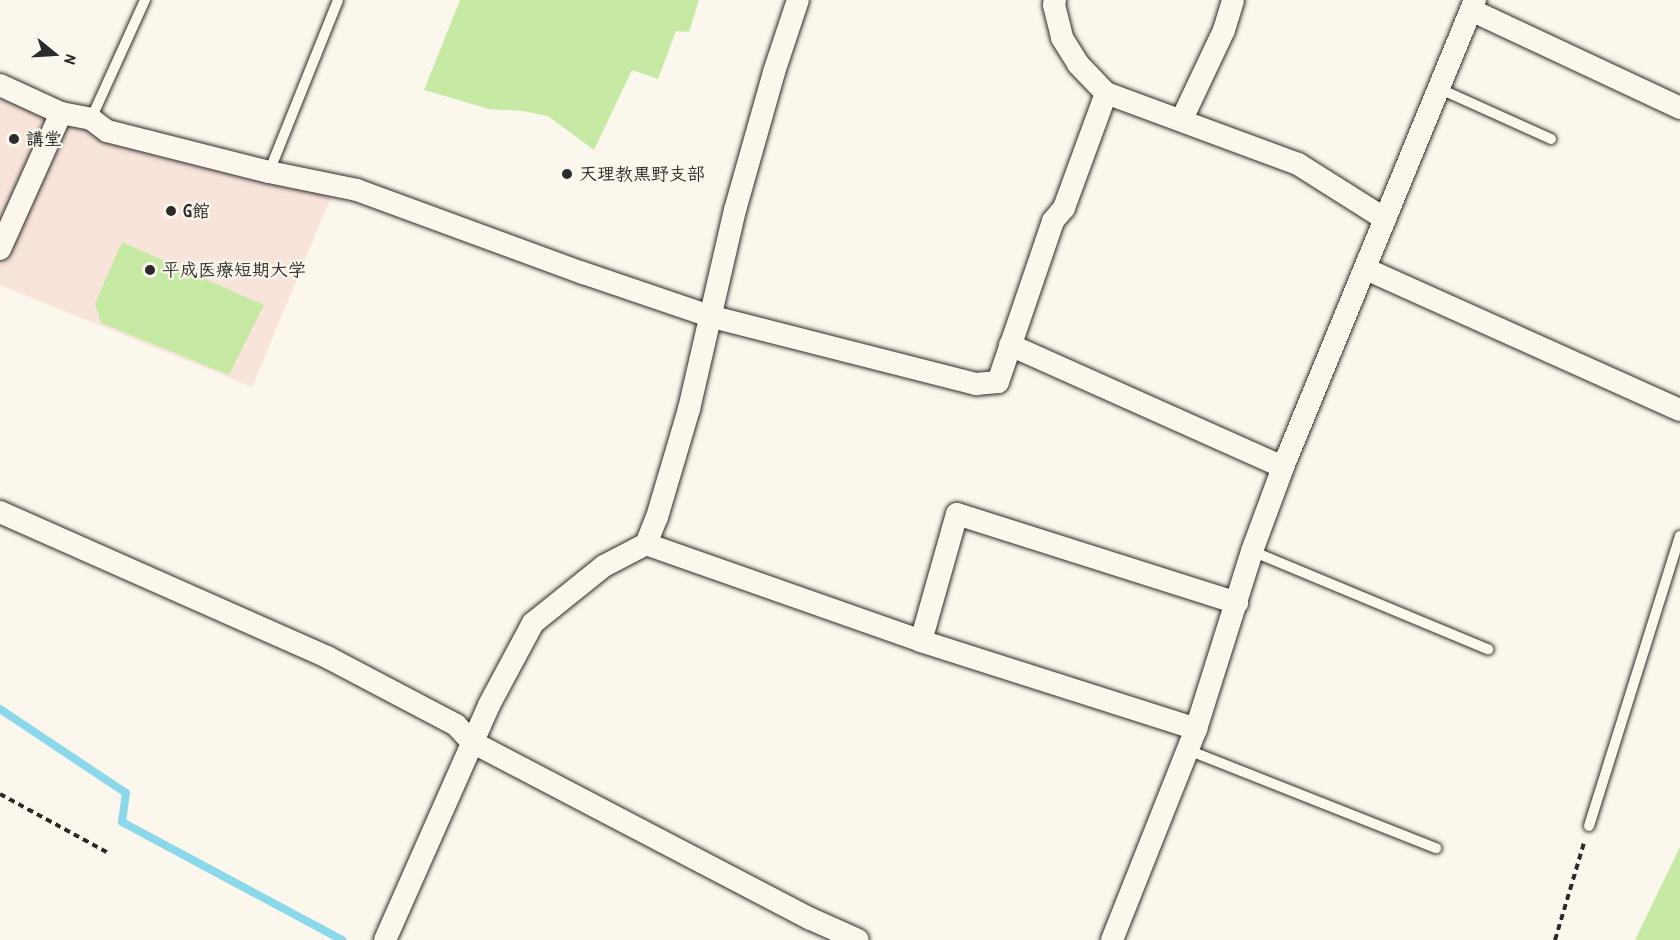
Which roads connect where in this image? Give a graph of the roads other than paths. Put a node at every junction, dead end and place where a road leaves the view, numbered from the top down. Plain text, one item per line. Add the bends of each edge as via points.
1 (145, 0) edge
2 (338, 0) edge
3 (798, 0) edge
4 (1055, 0) edge
5 (1233, 0) edge
6 (1473, 5) edge
7 (0, 85) edge
8 (1438, 88) junction
9 (1106, 93) junction
10 (1680, 108) edge
11 (61, 113) junction
12 (91, 120) junction
13 (1182, 120) junction
14 (1551, 139) dead end
15 (269, 172) junction
16 (1385, 219) junction
17 (0, 249) edge
18 (1366, 269) junction
19 (709, 316) junction
20 (1010, 345) junction
21 (1680, 410) edge
22 (1283, 467) junction
23 (0, 512) edge
24 (1680, 536) edge
25 (646, 544) junction
26 (1252, 551) junction
27 (1237, 603) junction
28 (921, 641) junction
29 (1488, 649) dead end
30 (1192, 739) junction
31 (472, 742) junction
32 (1589, 826) road end
33 (1436, 848) dead end
34 (385, 940) edge
35 (858, 940) edge
36 (1112, 940) edge

1 - 12 lane
2 - 15 lane
3 - 19 street via 735,210
4 - 9 street via 1062,38 1078,64
5 - 13 street via 1224,30
6 - 8 street
6 - 10 street
7 - 11 street
8 - 14 lane
8 - 16 street
9 - 13 street
9 - 20 street via 1064,208 1053,221
11 - 12 street
11 - 17 street
12 - 15 street via 107,131
13 - 16 street via 1298,164
15 - 19 street via 357,190
16 - 18 street
18 - 21 street
18 - 22 street
19 - 20 street via 976,384 998,382
19 - 25 street via 689,410
20 - 22 street
22 - 26 street
23 - 31 street via 327,657 456,725
24 - 32 lane
25 - 28 street
25 - 31 street via 604,566 532,623
26 - 27 street
26 - 29 lane
27 - 28 street via 957,514
27 - 30 street
28 - 30 street
30 - 33 lane
30 - 36 street
31 - 34 street
31 - 35 street

